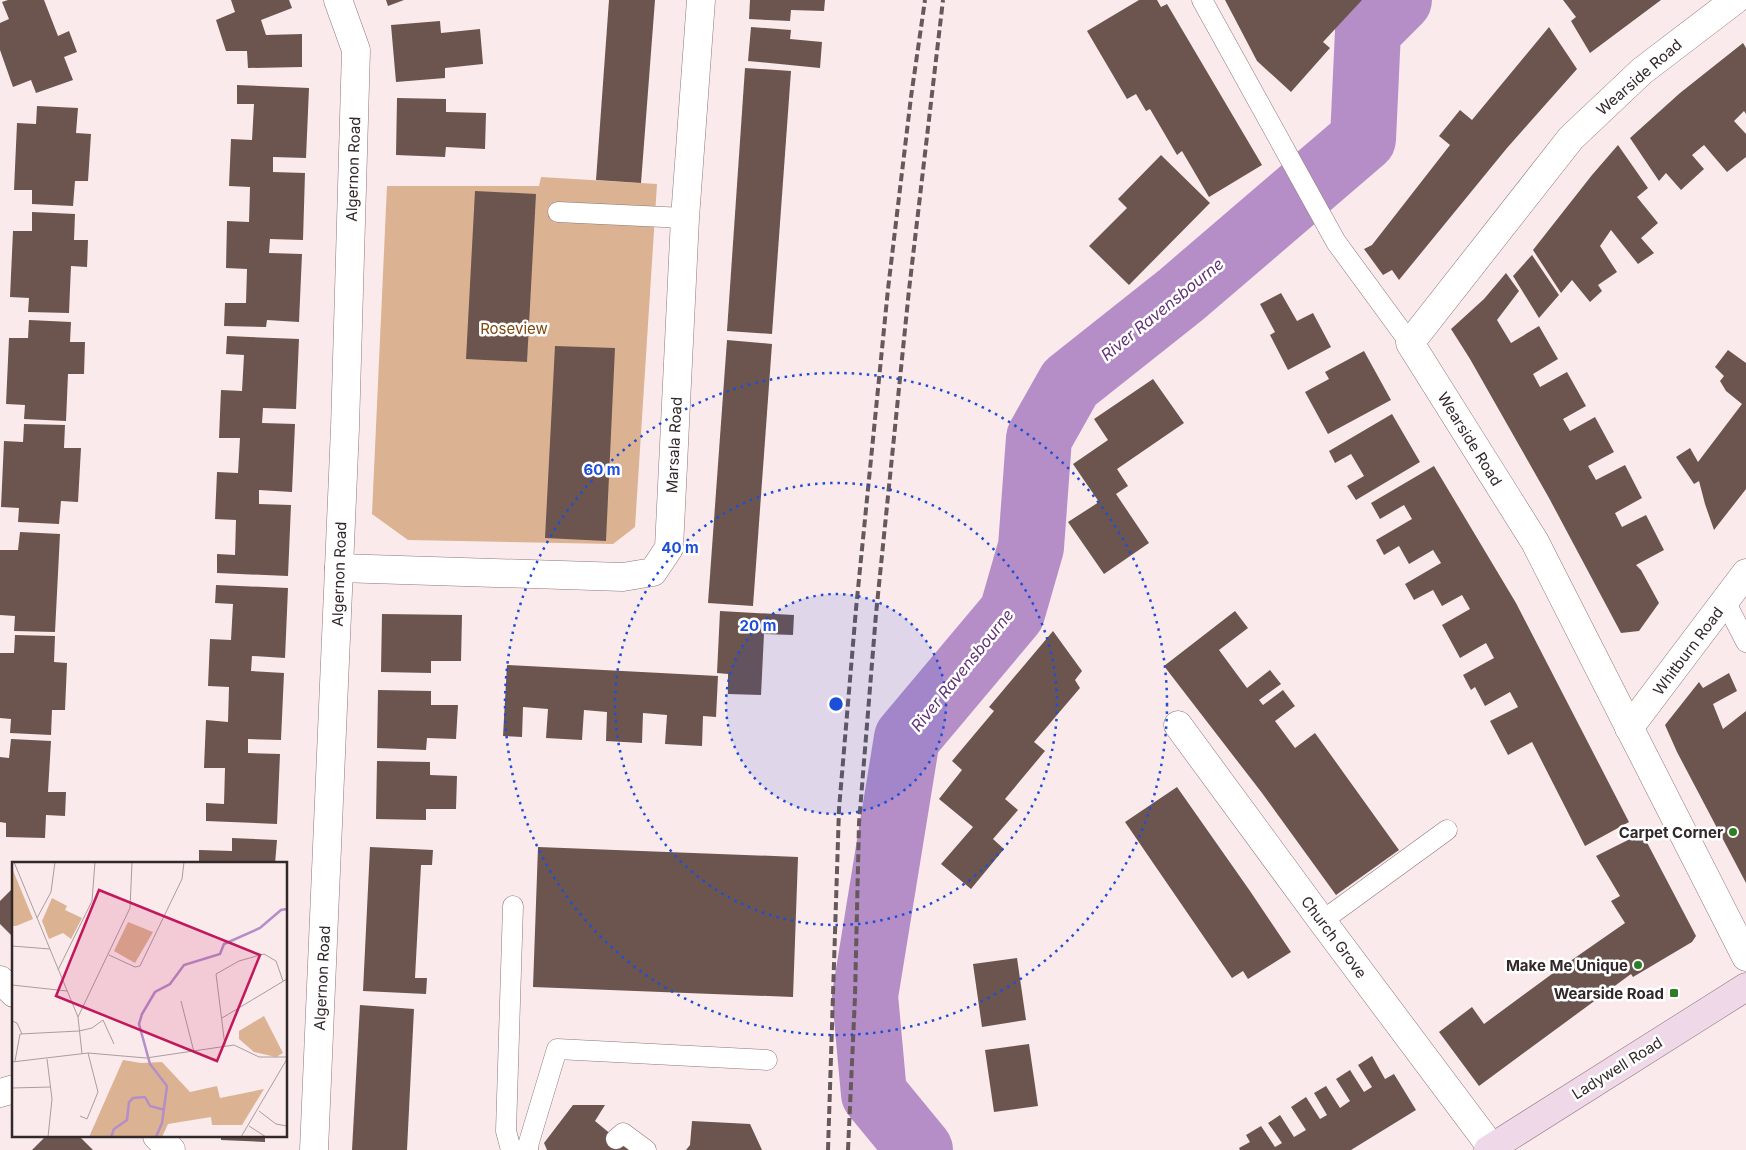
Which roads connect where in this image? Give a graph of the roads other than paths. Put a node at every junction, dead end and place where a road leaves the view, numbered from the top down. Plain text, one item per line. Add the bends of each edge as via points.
1 (338, 0) edge
2 (701, 0) edge
3 (1202, 0) edge
4 (1735, 0) edge
5 (558, 212) dead end
6 (685, 218) junction
7 (1410, 343) junction
8 (339, 568) junction
9 (1746, 573) edge
10 (1725, 601) junction
11 (1746, 642) edge
12 (1178, 725) dead end
13 (1629, 728) junction
14 (1447, 830) dead end
15 (513, 906) dead end
16 (1322, 921) junction
17 (1746, 957) edge
18 (0, 980) edge
19 (1746, 987) edge
20 (12, 992) edge
21 (767, 1060) dead end
22 (159, 1138) edge
23 (616, 1139) dead end
24 (1490, 1149) edge
25 (171, 1150) edge
26 (314, 1150) edge
27 (511, 1150) edge
28 (528, 1150) edge
29 (646, 1150) edge

1 - 8 street, Algernon Road via 356,50
2 - 6 street, Marsala Road
3 - 7 lane via 1336,242
4 - 7 street, Wearside Road via 1642,71 1571,138
5 - 6 lane
6 - 8 street, Marsala Road via 669,548 653,572 623,578
7 - 13 street, Wearside Road via 1535,542
8 - 26 street, Algernon Road
9 - 10 street, Whitburn Road
10 - 11 lane
10 - 13 street, Whitburn Road
12 - 16 street, Church Grove
13 - 17 street, Wearside Road
14 - 16 lane
15 - 27 lane via 506,1131
16 - 24 street, Church Grove
18 - 20 street
19 - 24 main road, Ladywell Road
21 - 28 lane via 558,1049
22 - 25 street
23 - 29 lane via 623,1133

